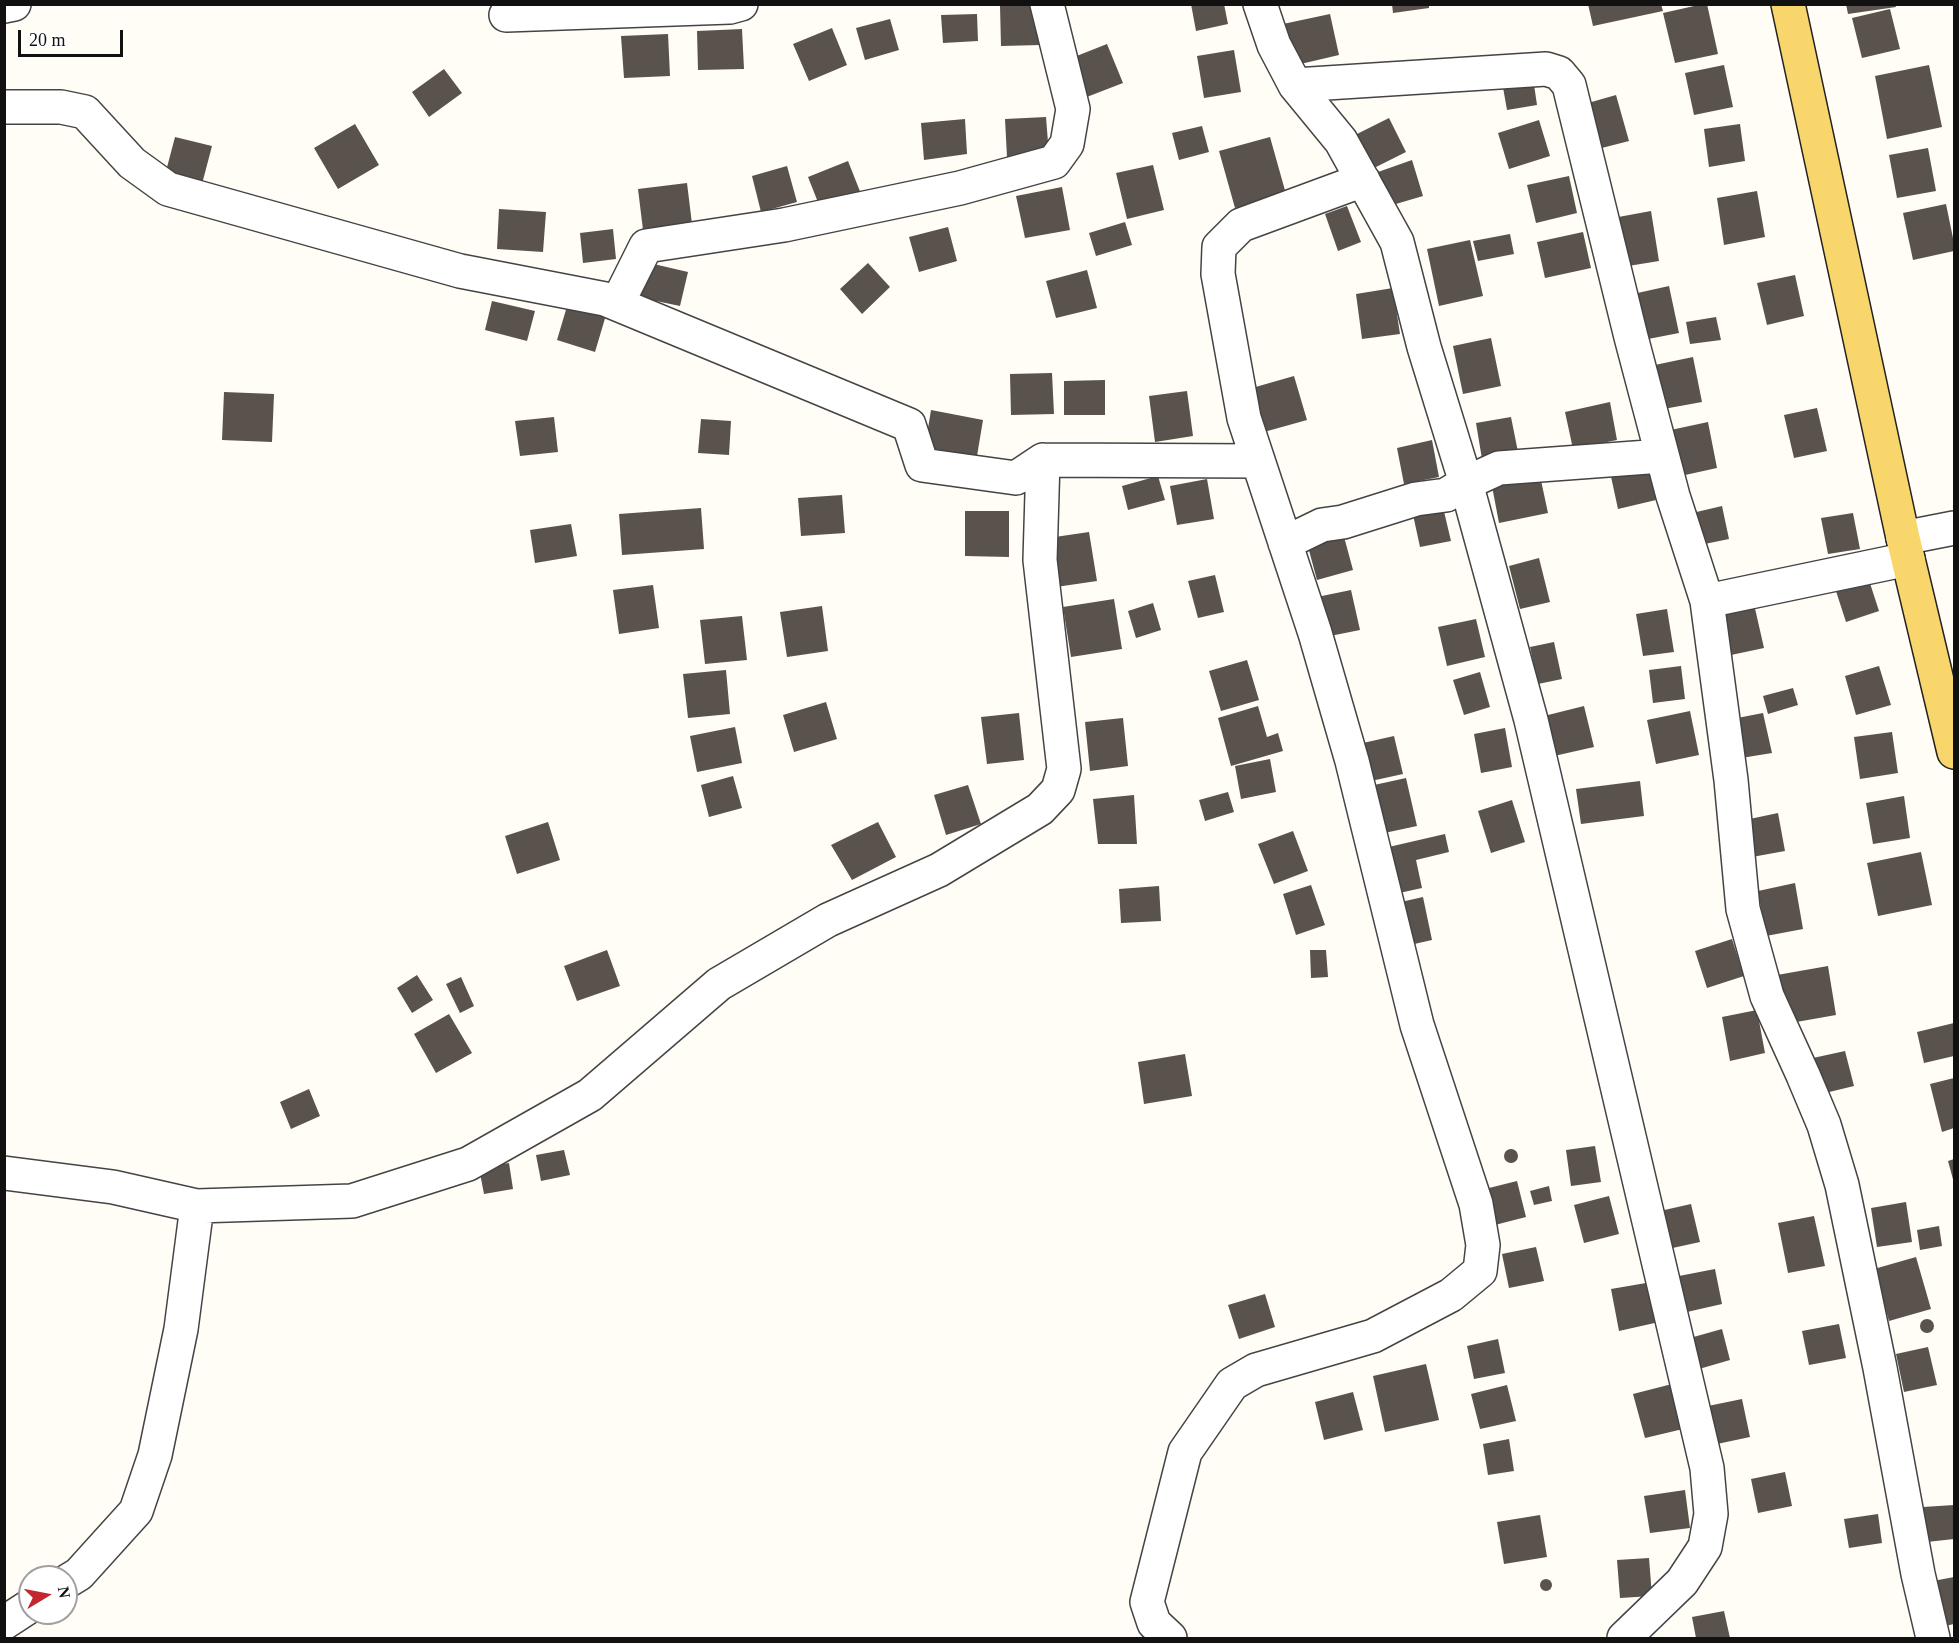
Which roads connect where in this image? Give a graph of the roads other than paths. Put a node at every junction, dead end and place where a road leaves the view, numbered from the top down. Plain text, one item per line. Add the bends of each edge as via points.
1 (14, 4) edge
2 (741, 4) edge
3 (1047, 4) edge
4 (1260, 4) edge
5 (1788, 4) edge
6 (4, 6) edge
7 (506, 15) dead end
8 (1295, 85) junction
9 (4, 107) edge
10 (1363, 180) junction
11 (617, 304) junction
12 (1662, 456) junction
13 (1043, 460) junction
14 (1258, 461) junction
15 (1466, 483) junction
16 (1954, 528) edge
17 (1285, 543) junction
18 (1905, 548) junction
19 (1707, 601) junction
20 (1954, 752) edge
21 (4, 1173) edge
22 (197, 1206) junction
23 (78, 1575) edge
24 (18, 1614) edge
25 (4, 1623) edge
26 (1170, 1638) edge
27 (1624, 1638) edge
28 (1933, 1638) edge

1 - 6 street
2 - 7 street
3 - 11 street via 1073,109 1067,144 1054,162 960,188 784,225 646,246
4 - 8 street via 1274,45
5 - 18 main road
8 - 10 street via 1341,141
8 - 12 street via 1546,69 1559,73 1569,85
9 - 11 street via 61,107 85,112 132,163 168,189 460,271
10 - 14 street via 1241,225 1219,247 1218,274 1244,418
10 - 15 street via 1397,242
11 - 13 street via 909,425 922,465 1016,478
12 - 15 street via 1499,468
12 - 19 street
13 - 14 street
13 - 22 street via 1040,560 1064,769 1058,790 1040,809 939,870 828,920 719,984 590,1095 468,1164 352,1201
14 - 17 street
15 - 17 street via 1446,495 1416,499 1322,525
15 - 27 street via 1534,731 1707,1468 1711,1514 1705,1546 1682,1582
16 - 18 street
17 - 26 street via 1352,761 1417,1026 1476,1204 1484,1245 1480,1271 1451,1295 1373,1336 1256,1370 1232,1384 1185,1452 1147,1602 1154,1623
18 - 19 street
18 - 20 main road
19 - 28 street via 1731,780 1743,909 1767,996 1824,1125 1842,1185
21 - 22 street via 113,1187
22 - 23 street via 181,1329 155,1455 136,1511
24 - 25 street

